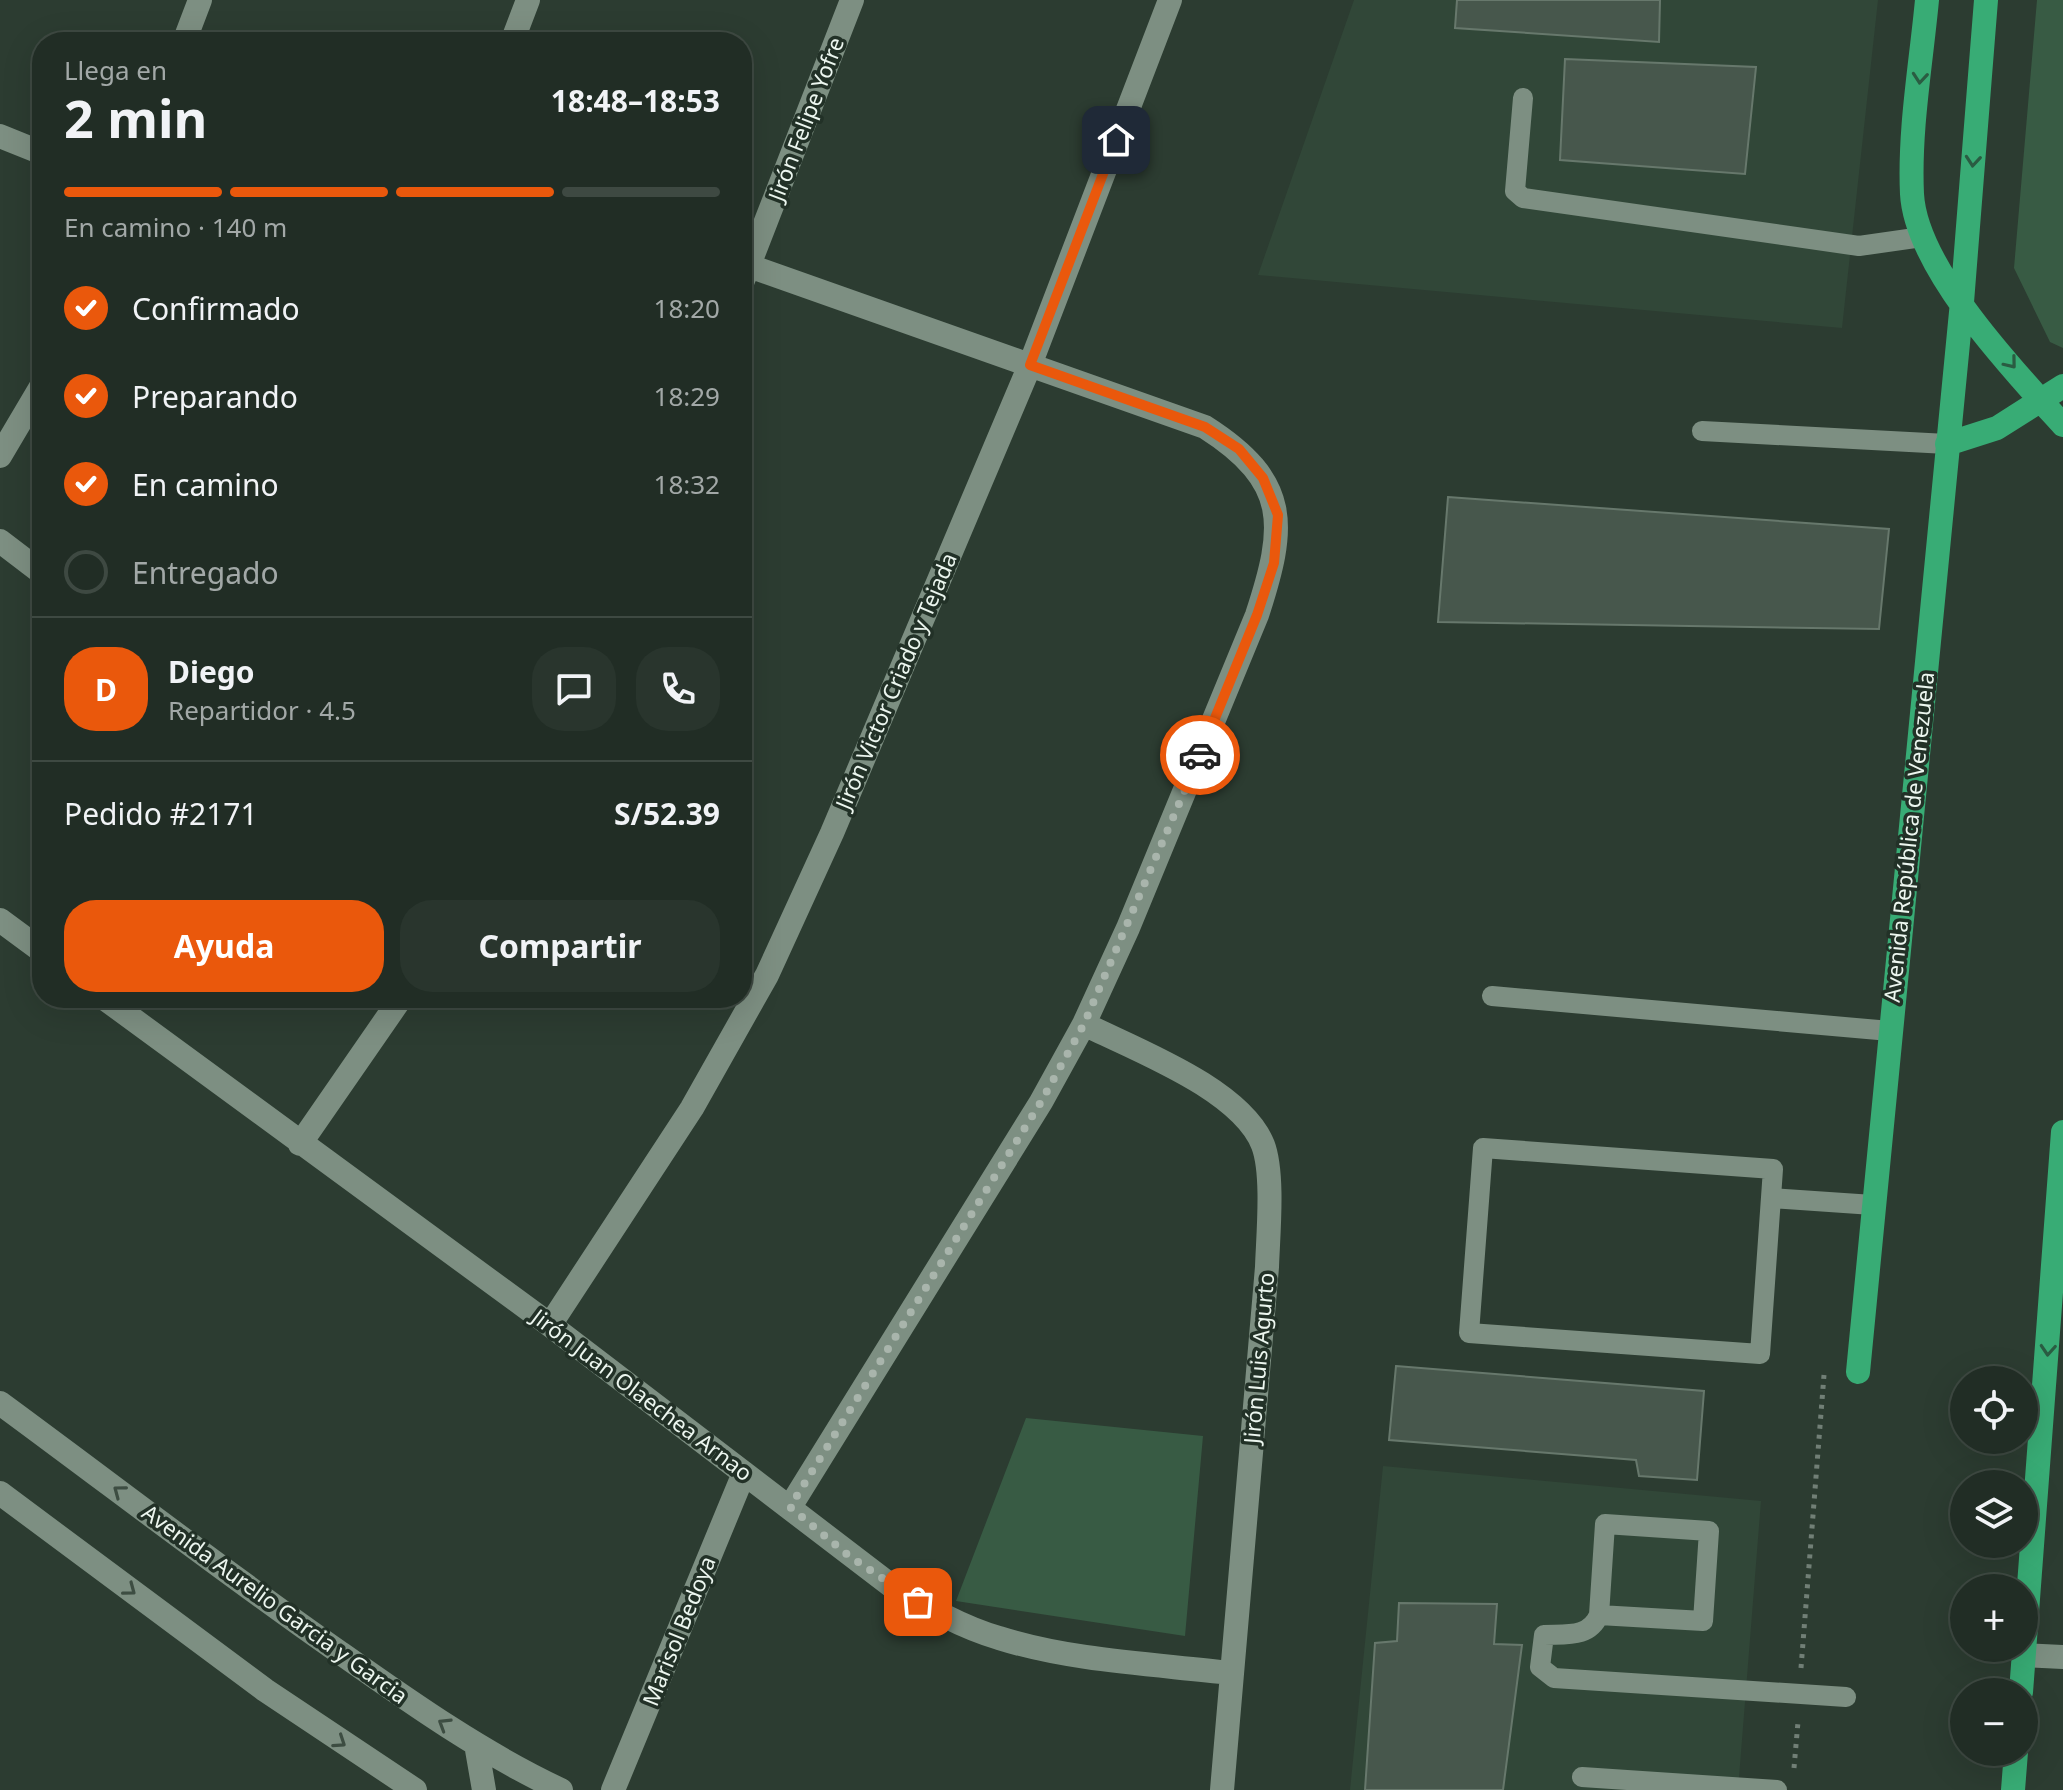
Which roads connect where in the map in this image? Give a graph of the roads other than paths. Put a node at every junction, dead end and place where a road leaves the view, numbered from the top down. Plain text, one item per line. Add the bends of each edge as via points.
1 (200, 0) edge
2 (528, 0) edge
3 (852, 0) edge
4 (1170, 0) edge
5 (1927, 0) edge
6 (1986, 0) edge
7 (188, 32) edge
8 (516, 32) edge
9 (1523, 98) dead end
10 (0, 136) edge
11 (32, 149) edge
12 (1922, 237) junction
13 (752, 256) edge
14 (752, 276) edge
15 (1962, 302) junction
16 (1030, 365) junction
17 (2063, 386) edge
18 (32, 402) edge
19 (2042, 402) junction
20 (2063, 425) edge
21 (1702, 431) dead end
22 (1947, 444) junction
23 (0, 456) edge
24 (0, 541) edge
25 (32, 565) edge
26 (0, 920) edge
27 (32, 944) edge
28 (1492, 996) dead end
29 (752, 1002) edge
30 (117, 1008) edge
31 (394, 1008) edge
32 (748, 1008) edge
33 (1084, 1024) junction
34 (1890, 1031) junction
35 (2063, 1132) edge
36 (300, 1144) junction
37 (1771, 1198) junction
38 (1873, 1205) junction
39 (550, 1325) junction
40 (1858, 1372) dead end
41 (0, 1403) edge
42 (744, 1473) junction
43 (1, 1496) edge
44 (790, 1507) junction
45 (2030, 1574) edge
46 (1599, 1615) junction
47 (2038, 1656) edge
48 (2063, 1657) edge
49 (1230, 1673) junction
50 (1846, 1697) dead end
51 (476, 1744) junction
52 (2015, 1766) edge
53 (1582, 1777) dead end
54 (415, 1790) edge
55 (484, 1790) edge
56 (561, 1790) edge
57 (613, 1790) edge
58 (1222, 1790) edge
59 (1777, 1790) edge
60 (2013, 1790) edge

1 - 7 street
2 - 8 street
3 - 13 street, Jirón Felipe Yofre
4 - 16 street, Jirón Victor Criado y Tejada
5 -> 12 main road via 1912,197
6 -> 15 main road, Avenida República de Venezuela
9 - 12 lane via 1515,191 1523,198 1859,246
10 - 11 street
12 - 15 main road
14 - 16 street
15 -> 19 main road
15 - 22 main road, Avenida República de Venezuela
16 - 29 street, Jirón Victor Criado y Tejada via 832,833
16 - 33 street via 1205,427 1247,458 1263,478 1278,515 1274,563 1257,615
17 - 19 main road
18 - 23 street
19 - 20 main road
19 - 22 main road via 1997,428
21 - 22 lane
22 - 34 main road, Avenida República de Venezuela
24 - 25 street
26 - 27 street
28 - 34 lane
30 - 36 street, Jirón Juan Olaechea Arnao
31 - 36 street
32 - 39 street, Jirón Victor Criado y Tejada via 692,1108
33 - 44 street
33 - 49 street, Jirón Luis Agurto via 1229,1099 1263,1145 1270,1207 1267,1267
34 - 38 main road, Avenida República de Venezuela
35 -> 45 main road
36 - 39 street, Jirón Juan Olaechea Arnao
37 - 37 lane via 1760,1354 1469,1333 1483,1148 1773,1169
37 - 38 lane
38 - 40 main road, Avenida República de Venezuela
39 - 42 street, Jirón Juan Olaechea Arnao
51 -> 41 street, Avenida Aurelio Garcia y Garcia via 287,1616
42 - 44 street, Jirón Juan Olaechea Arnao
42 - 57 street, Marisol Bedoya
43 -> 54 street via 265,1690
44 - 49 street, Jirón Juan Olaechea Arnao via 893,1587 943,1616 998,1638 1061,1652
46 - 46 lane via 1605,1524 1709,1531 1703,1621
46 - 50 lane via 1583,1634 1544,1635 1540,1667 1554,1678
47 - 48 street
49 - 58 street, Jirón Luis Agurto
51 - 55 street
51 - 56 street, Avenida Aurelio Garcia y Garcia
52 - 60 main road
53 - 59 lane

